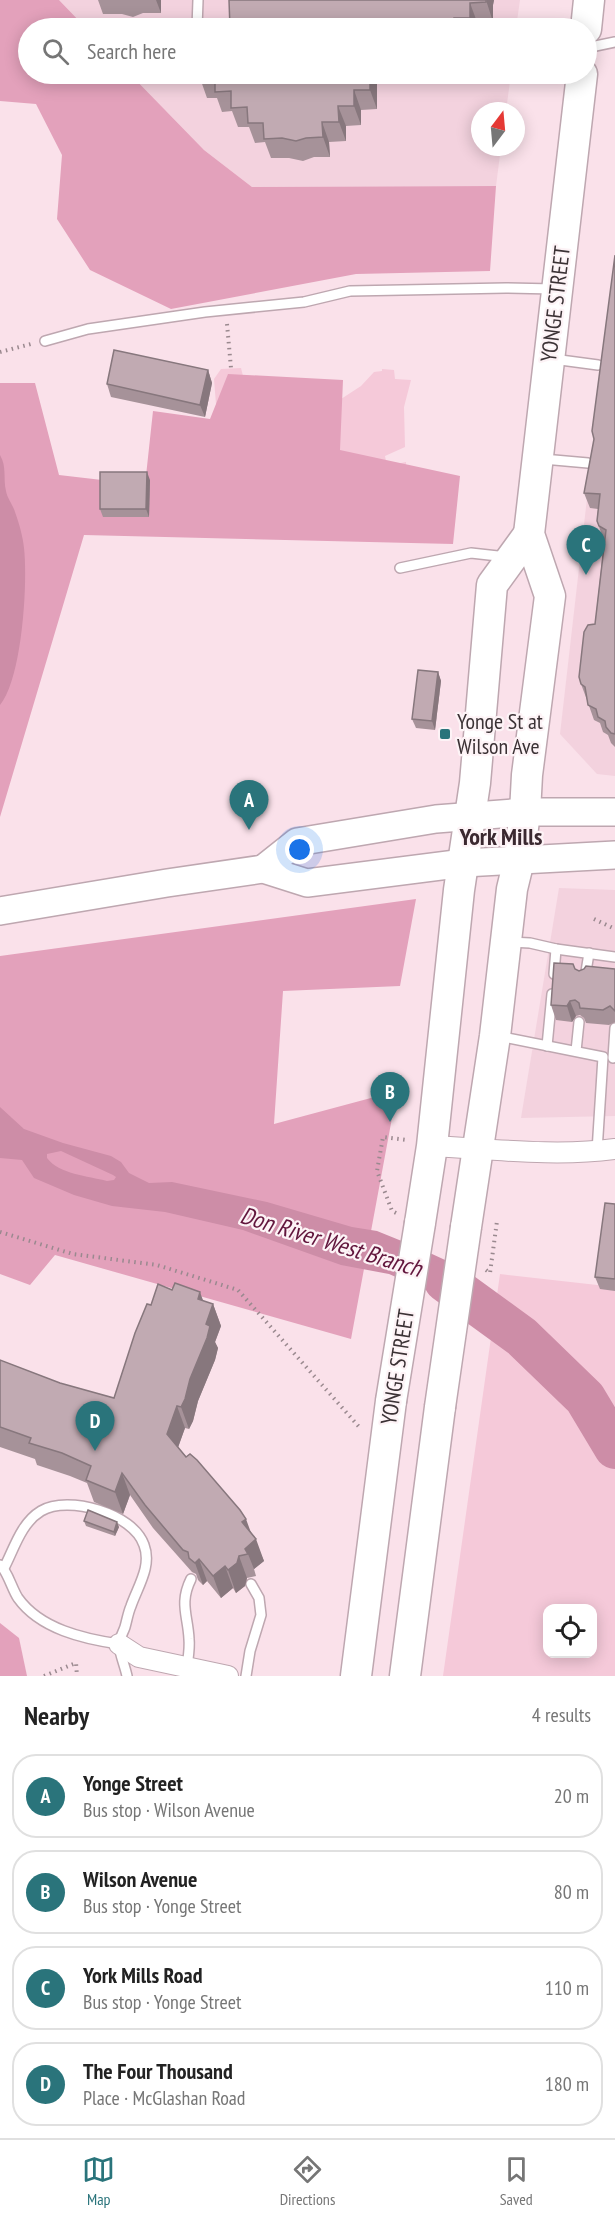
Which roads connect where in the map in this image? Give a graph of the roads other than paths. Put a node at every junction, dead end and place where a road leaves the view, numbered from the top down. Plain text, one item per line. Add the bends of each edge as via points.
1 (198, 0) edge
2 (589, 0) edge
3 (197, 18) edge
4 (587, 18) edge
5 (615, 42) edge
6 (597, 46) edge
7 (581, 84) edge
8 (557, 289) junction
9 (45, 341) road end
10 (549, 358) junction
11 (598, 365) edge
12 (537, 458) junction
13 (588, 463) edge
14 (521, 545) junction
15 (400, 568) dead end
16 (525, 812) junction
17 (615, 812) edge
18 (471, 815) junction
19 (615, 855) edge
20 (519, 860) junction
21 (464, 864) junction
22 (263, 869) junction
23 (0, 911) edge
24 (505, 942) junction
25 (556, 949) junction
26 (589, 953) junction
27 (615, 957) edge
28 (585, 981) edge
29 (579, 1022) edge
30 (615, 1028) edge
31 (495, 1036) junction
32 (547, 1046) junction
33 (576, 1051) junction
34 (611, 1057) edge
35 (420, 1143) junction
36 (479, 1148) junction
37 (606, 1150) edge
38 (2, 1567) edge
39 (191, 1579) edge
40 (250, 1584) dead end
41 (119, 1644) junction
42 (188, 1668) junction
43 (127, 1676) edge
44 (228, 1676) edge
45 (246, 1676) edge
46 (356, 1676) edge
47 (405, 1676) edge

1 - 3 lane
2 - 4 main road
5 - 6 lane
7 - 8 main road, YONGE STREET
8 - 9 lane via 350,291 304,302 88,329
8 - 10 main road, YONGE STREET
10 - 11 lane
10 - 12 main road, YONGE STREET
12 - 13 lane
12 - 14 main road, YONGE STREET
14 - 15 lane
14 - 16 main road, YONGE STREET via 550,596
14 - 18 main road, YONGE STREET via 492,585
16 - 17 main road
16 - 18 main road
16 - 20 main road, YONGE STREET
18 - 21 main road, YONGE STREET
18 - 22 main road via 297,842
19 - 20 main road
20 - 21 main road
20 - 24 main road, YONGE STREET
21 - 22 main road via 307,883
21 - 35 main road, YONGE STREET
22 - 23 main road
24 - 25 lane
24 - 31 main road, YONGE STREET
25 - 26 lane
25 - 32 lane
26 - 27 lane
26 - 28 lane
29 - 33 lane
30 - 34 lane
31 - 32 lane
31 - 36 main road, YONGE STREET
32 - 33 lane
33 - 34 lane
34 - 37 lane
35 - 36 street
35 - 46 main road, YONGE STREET, bridge via 420,1223 391,1401
36 - 37 street via 542,1152
36 - 47 main road, YONGE STREET, bridge
38 - 41 lane via 20,1600 36,1615 73,1635
38 - 41 lane via 31,1519 54,1506 101,1510 131,1526 144,1544 146,1565
39 - 42 lane via 185,1591
40 - 45 lane via 259,1598 261,1615
41 - 42 street via 139,1657
41 - 43 lane
42 - 44 street

